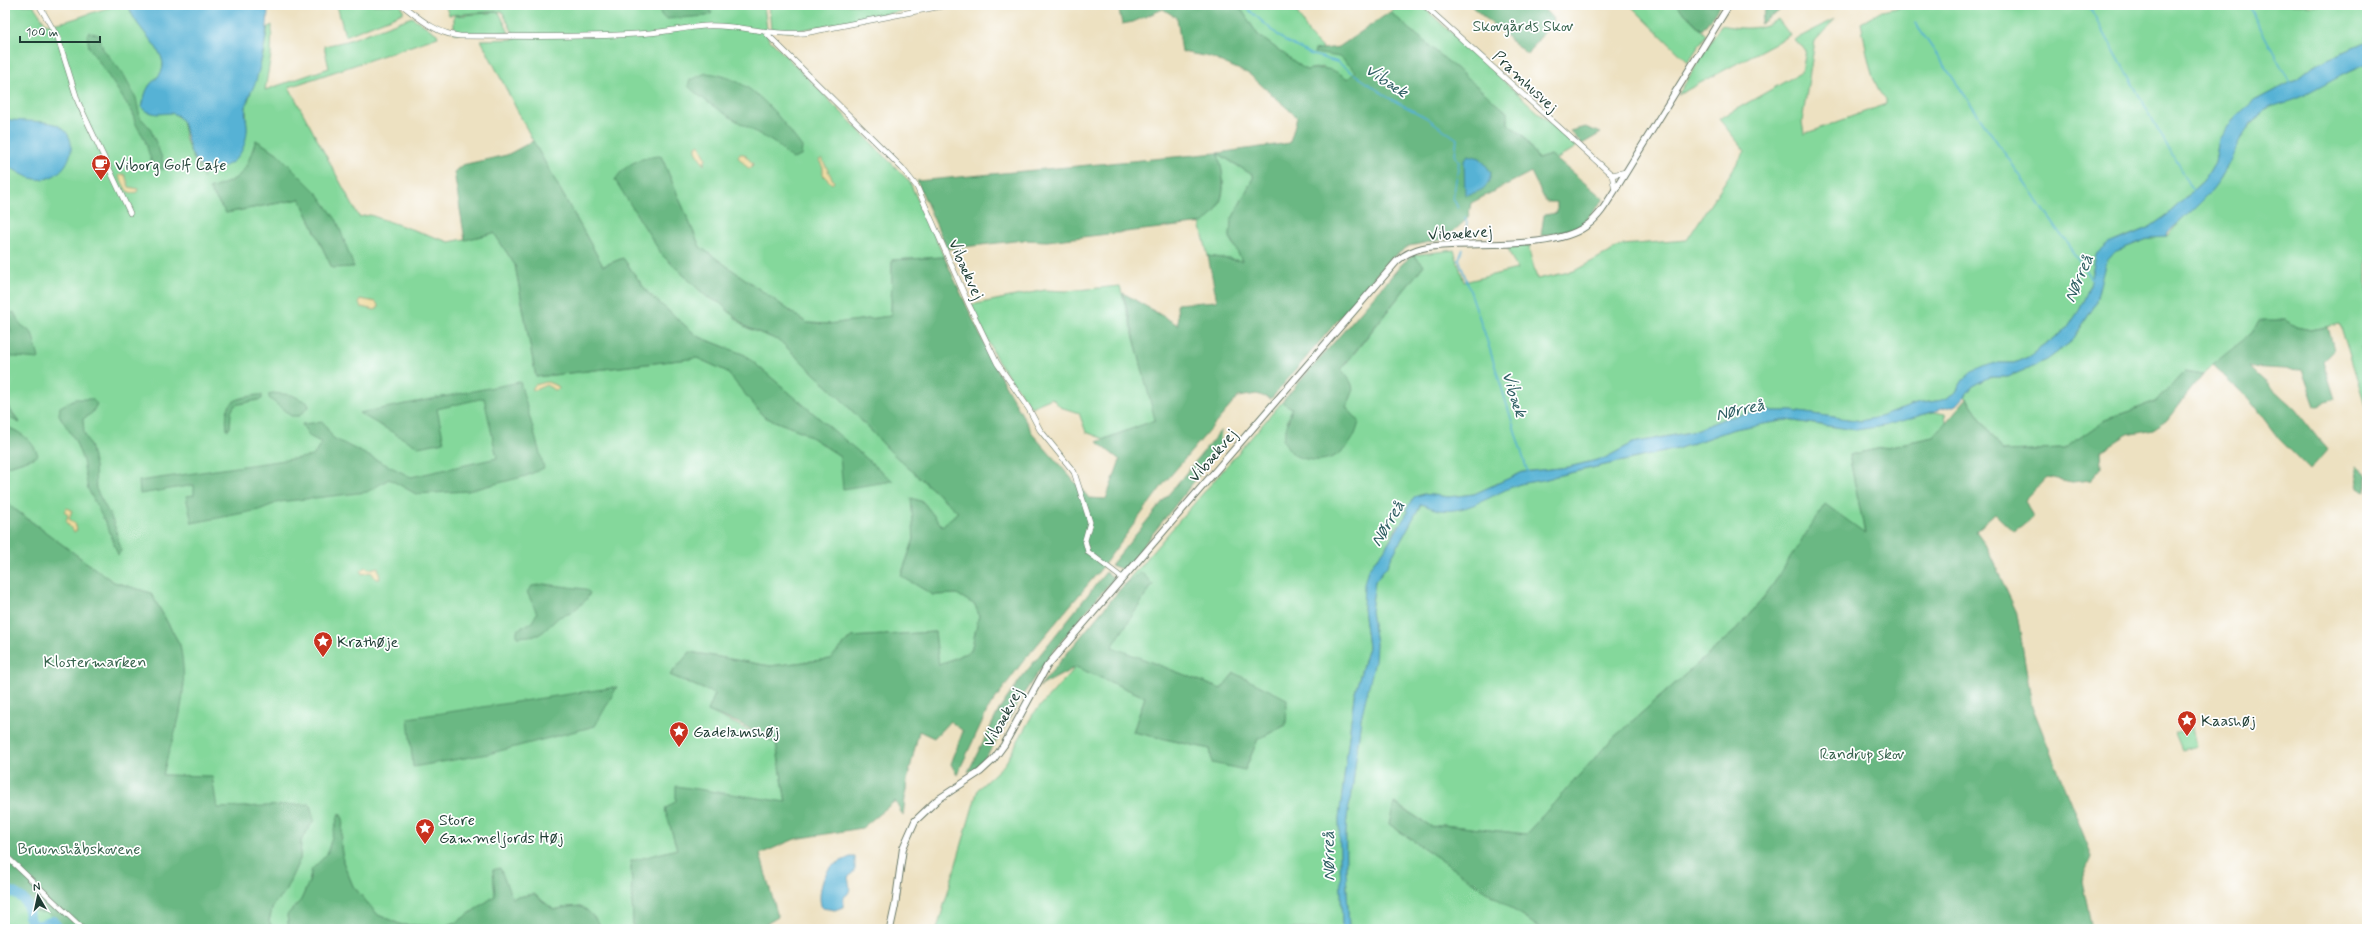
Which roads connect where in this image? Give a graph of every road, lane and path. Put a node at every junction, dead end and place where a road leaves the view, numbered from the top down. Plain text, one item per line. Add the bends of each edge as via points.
1 (40, 5) edge
2 (402, 5) edge
3 (947, 5) edge
4 (1424, 5) edge
5 (1729, 5) edge
6 (766, 33) junction
7 (1626, 172) junction
8 (1612, 174) junction
9 (1615, 190) junction
10 (130, 213) dead end
11 (1122, 578) junction
12 (5, 854) edge
13 (83, 929) edge
14 (890, 929) edge

1 - 10 street via 58,38 78,102
2 - 6 street via 446,35 636,34 706,26 742,28
3 - 6 street via 805,33
4 - 8 street, Pramhusvej
5 - 7 street, Vibækvej
6 - 11 street, Vibækvej via 902,168 917,187 997,363 1029,409 1040,430 1074,472 1090,522 1085,540 1088,552
7 - 8 street
7 - 9 street, Vibækvej
8 - 9 street
9 - 11 street, Vibækvej via 1602,210 1586,226 1569,235 1546,241 1429,246 1405,254
11 - 14 street, Vibækvej via 1047,666 1004,745 993,760 980,772 937,800 916,821 903,848 896,906
12 - 13 street

